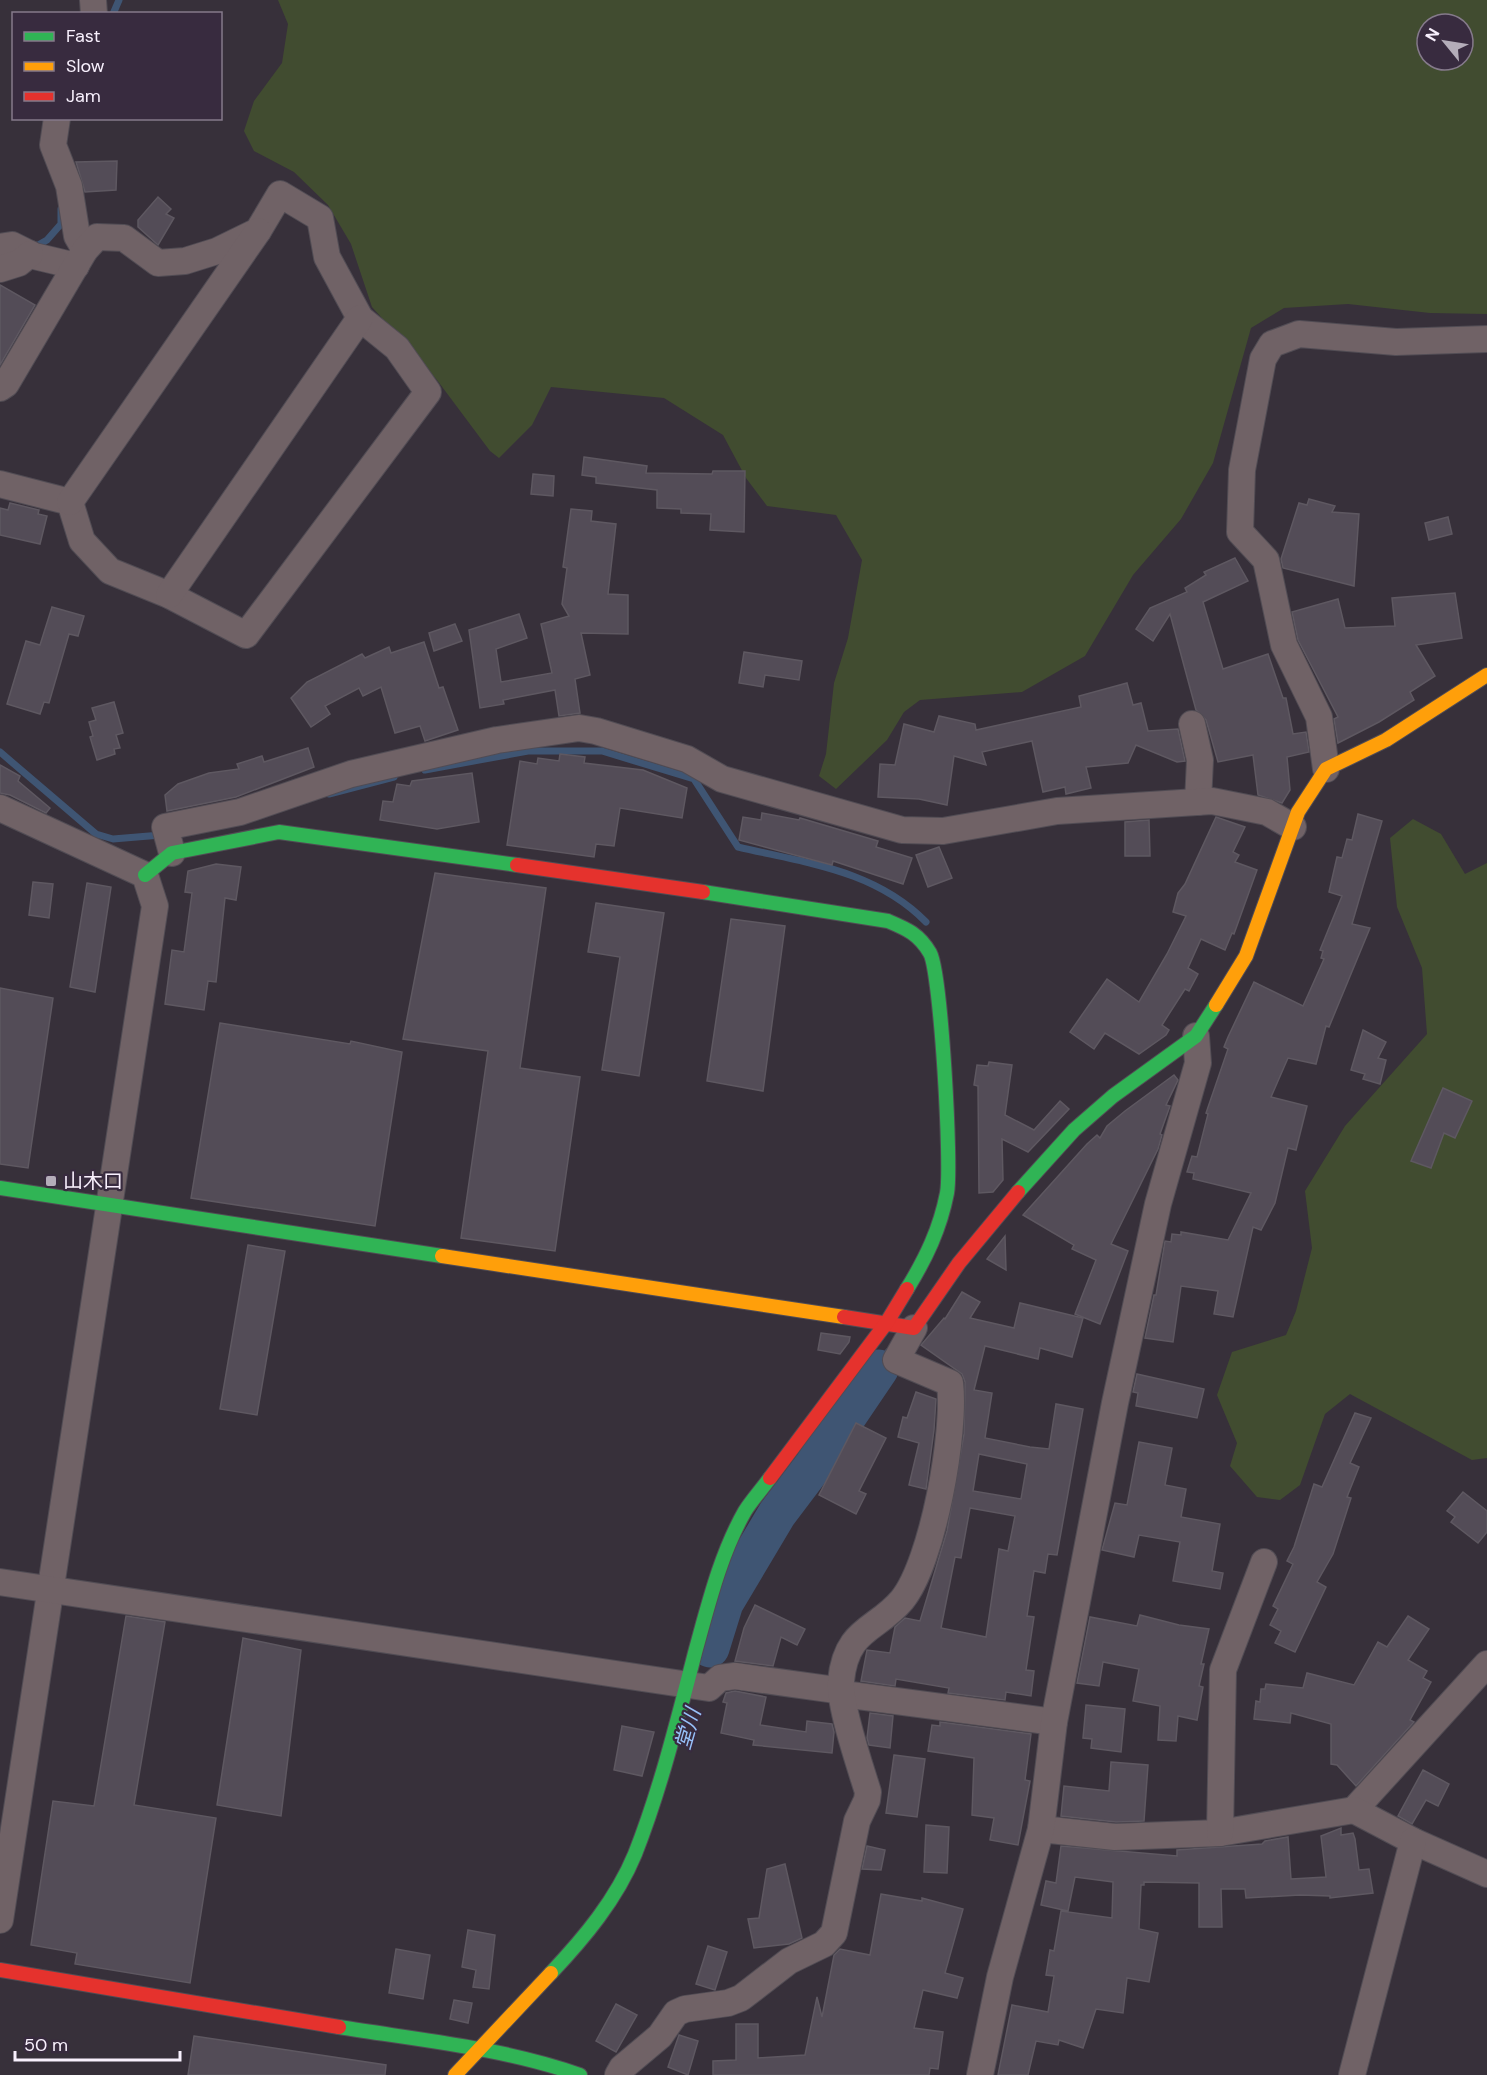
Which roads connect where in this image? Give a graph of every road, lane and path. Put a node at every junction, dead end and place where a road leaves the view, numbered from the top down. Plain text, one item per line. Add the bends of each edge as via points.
1 (56, 120) edge
2 (258, 231) junction
3 (0, 247) edge
4 (30, 254) junction
5 (81, 258) junction
6 (0, 269) edge
7 (360, 318) junction
8 (1487, 339) edge
9 (0, 388) edge
10 (0, 483) edge
11 (70, 502) junction
12 (169, 595) junction
13 (1487, 675) edge
14 (1192, 724) dead end
15 (1326, 769) junction
16 (1198, 802) junction
17 (0, 808) edge
18 (1293, 827) junction
19 (172, 853) junction
20 (145, 875) junction
21 (1196, 1036) junction
22 (0, 1188) edge
23 (111, 1206) junction
24 (900, 1325) junction
25 (1264, 1562) dead end
26 (0, 1582) edge
27 (51, 1590) junction
28 (1487, 1665) edge
29 (695, 1685) junction
30 (843, 1693) junction
31 (1054, 1722) junction
32 (1354, 1810) junction
33 (1041, 1829) junction
34 (1221, 1833) junction
35 (1413, 1841) junction
36 (1487, 1874) edge
37 (0, 1920) edge
38 (0, 1970) edge
39 (479, 2050) junction
40 (455, 2075) edge
41 (580, 2075) edge
42 (618, 2075) edge
43 (980, 2075) edge
44 (1352, 2075) edge

1 - 5 street via 53,134 56,153 69,186
2 - 5 street via 217,251 171,263 158,263 124,238 113,236 97,237
2 - 7 street via 280,194 320,218 327,257
2 - 11 street
3 - 4 street via 12,245
4 - 5 street
4 - 6 street via 25,260
5 - 9 street
7 - 12 street
7 - 12 street via 397,348 428,392 246,635
8 - 15 street via 1396,342 1299,334 1272,344 1263,359 1242,470 1240,532 1266,560 1284,645 1319,717
10 - 11 street
11 - 12 street via 82,541 110,571
13 - 15 street via 1386,740
14 - 16 street via 1200,760
15 - 18 street via 1298,812
16 - 18 street via 1267,812
16 - 19 street via 1057,811 943,831 902,830 731,782 687,759 579,728 497,740 351,774 240,812 165,826
17 - 20 street
18 - 21 street via 1246,956
19 - 20 street
19 - 24 street via 279,832 719,894 888,921 916,933 931,956 936,983 948,1137 948,1190 941,1222
20 - 23 street via 155,906
21 - 24 street via 1113,1096 1074,1130
21 - 31 street via 1198,1063 1153,1227
22 - 23 street
23 - 24 street
23 - 27 street
24 - 29 street via 746,1510 712,1591
24 - 30 street via 896,1360 950,1383 949,1438 928,1544 912,1583 902,1600 861,1632 846,1658
25 - 34 street via 1222,1670
26 - 27 street
27 - 29 street
27 - 37 street
28 - 32 street
29 - 30 street via 709,1688 720,1678 735,1676
29 - 39 street via 634,1856 610,1902 581,1941
30 - 31 street
30 - 42 street via 868,1792 857,1821 831,1939 789,1961 741,1998 676,2013 660,2036 626,2063
31 - 33 street
32 - 34 street
32 - 35 street
33 - 34 street via 1115,1837
33 - 43 street via 1000,1977
35 - 36 street
35 - 44 street
38 - 39 street
39 - 40 street
39 - 41 street

